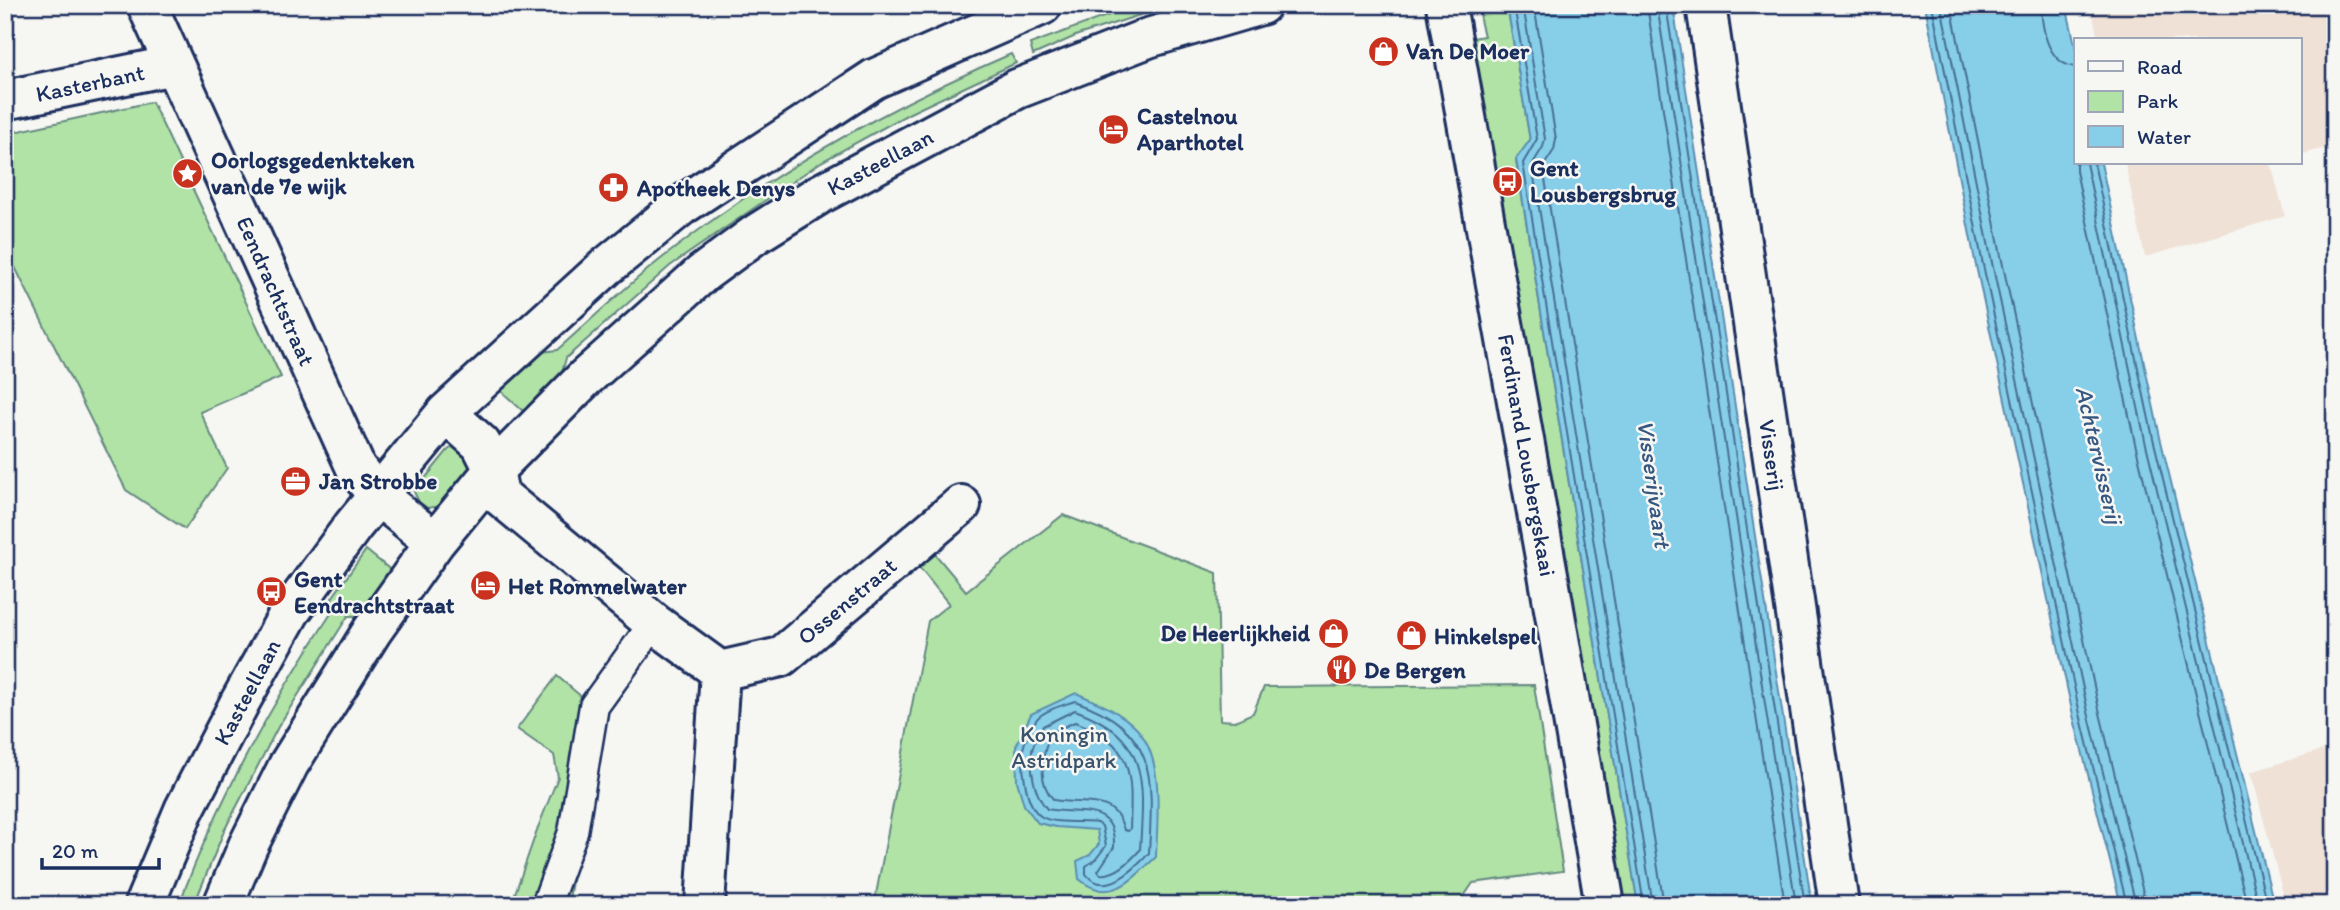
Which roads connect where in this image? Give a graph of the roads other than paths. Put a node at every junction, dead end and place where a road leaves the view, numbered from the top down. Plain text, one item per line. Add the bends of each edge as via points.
1 (146, 5) edge
2 (1042, 5) edge
3 (1261, 5) edge
4 (1446, 5) edge
5 (1706, 5) edge
6 (174, 65) junction
7 (5, 100) edge
8 (446, 413) junction
9 (494, 470) junction
10 (379, 496) junction
11 (961, 505) dead end
12 (435, 542) junction
13 (654, 623) junction
14 (720, 671) junction
15 (144, 905) edge
16 (223, 905) edge
17 (546, 905) edge
18 (705, 905) edge
19 (1605, 905) edge
20 (1839, 905) edge

1 - 6 street, Eendrachtstraat
2 - 8 street, Kasteellaan via 874,79 681,206 606,267
3 - 9 street, Kasteellaan via 1148,38 1017,89 820,194 703,273 585,378
4 - 19 street, Ferdinand Lousbergskaai
5 - 20 street, Visserij
6 - 7 street, Kasterbant
6 - 10 street, Eendrachtstraat via 356,468
8 - 9 street via 481,444
8 - 10 street, Kasteellaan
9 - 12 street, Kasteellaan
9 - 13 street via 499,495
10 - 12 street
10 - 15 street, Kasteellaan via 290,612 184,810
11 - 14 street, Ossenstraat via 781,657
12 - 16 street, Kasteellaan via 372,631 289,764
13 - 14 street
13 - 17 street via 594,706 573,832
14 - 18 street

